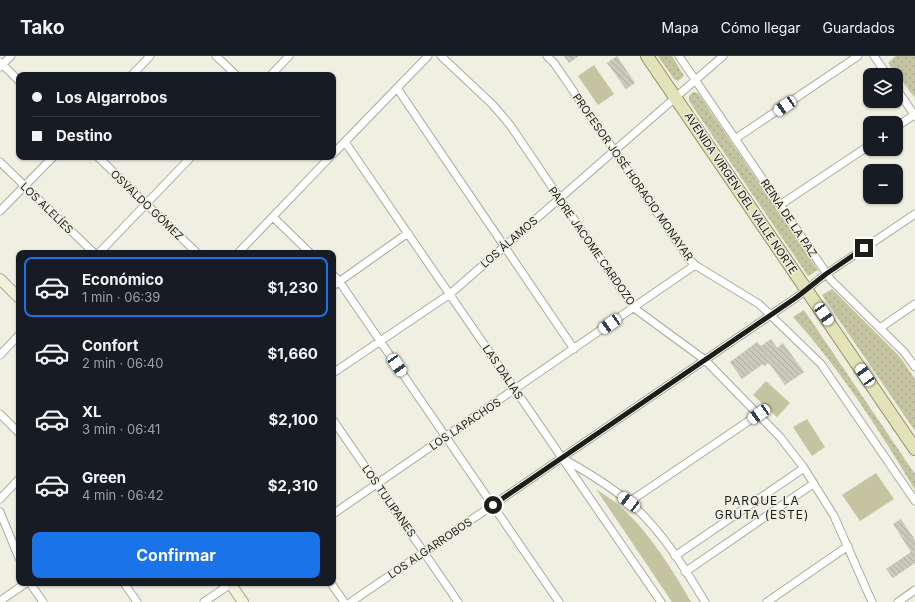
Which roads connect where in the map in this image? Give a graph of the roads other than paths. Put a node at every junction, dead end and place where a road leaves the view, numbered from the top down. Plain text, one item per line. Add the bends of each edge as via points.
1 (11, 56) edge
2 (150, 56) edge
3 (216, 56) edge
4 (289, 56) edge
5 (428, 56) edge
6 (442, 56) edge
7 (547, 56) edge
8 (647, 56) edge
9 (679, 56) edge
10 (723, 56) edge
11 (858, 56) edge
12 (874, 56) edge
13 (1, 65) edge
14 (882, 68) edge
15 (135, 72) edge
16 (233, 72) edge
17 (273, 72) edge
18 (16, 78) edge
19 (695, 80) junction
20 (397, 88) junction
21 (676, 98) junction
22 (903, 99) edge
23 (914, 116) edge
24 (903, 123) edge
25 (735, 139) junction
26 (345, 142) junction
27 (863, 150) edge
28 (336, 151) edge
29 (615, 151) junction
30 (50, 160) edge
31 (101, 160) edge
32 (188, 160) edge
33 (325, 160) edge
34 (0, 162) edge
35 (25, 186) junction
36 (560, 199) junction
37 (146, 204) junction
38 (780, 205) junction
39 (0, 211) edge
40 (915, 214) edge
41 (273, 217) junction
42 (408, 233) junction
43 (505, 246) junction
44 (91, 250) edge
45 (102, 250) edge
46 (194, 250) edge
47 (241, 250) edge
48 (307, 250) edge
49 (695, 265) junction
50 (826, 274) junction
51 (0, 279) edge
52 (336, 283) edge
53 (807, 290) junction
54 (450, 294) junction
55 (16, 295) edge
56 (915, 304) edge
57 (634, 308) junction
58 (771, 315) junction
59 (880, 328) junction
60 (16, 338) edge
61 (380, 341) junction
62 (574, 349) junction
63 (0, 355) edge
64 (706, 360) junction
65 (915, 367) edge
66 (336, 371) edge
67 (515, 390) junction
68 (0, 414) edge
69 (759, 414) junction
70 (336, 424) edge
71 (16, 430) edge
72 (446, 437) junction
73 (915, 448) edge
74 (562, 458) junction
75 (804, 468) junction
76 (16, 482) edge
77 (377, 484) junction
78 (814, 484) junction
79 (0, 499) edge
80 (915, 501) edge
81 (629, 502) junction
82 (493, 505) junction
83 (0, 512) edge
84 (336, 512) edge
85 (848, 546) junction
86 (16, 551) edge
87 (424, 552) junction
88 (675, 556) junction
89 (685, 572) junction
90 (22, 586) edge
91 (32, 586) edge
92 (126, 586) edge
93 (227, 586) edge
94 (233, 586) edge
95 (333, 586) edge
96 (915, 590) edge
97 (0, 601) edge
98 (43, 602) edge
99 (137, 602) edge
100 (204, 602) edge
101 (243, 602) edge
102 (344, 602) edge
103 (350, 602) edge
104 (458, 602) edge
105 (559, 602) edge
106 (661, 602) edge
107 (705, 602) edge
108 (767, 602) edge
109 (872, 602) edge
110 (898, 602) edge

1 - 13 street
2 - 15 street
3 - 16 street
4 - 17 street
5 - 20 street
6 - 36 street, PADRE JACOME CARDOZO via 510,125
7 - 29 street, PROFESOR JOSÉ HORACIO MONAYAR
8 - 21 main road, AVENIDA VIRGEN DEL VALLE NORTE
9 - 19 street, REINA DE LA PAZ
10 - 19 street, LOS ÁLAMOS
11 - 25 street
12 - 14 street
13 - 18 street
19 - 21 street, LOS ÁLAMOS
19 - 25 street, REINA DE LA PAZ
20 - 26 street
20 - 43 street
21 - 29 street, LOS ÁLAMOS
21 - 53 main road, AVENIDA VIRGEN DEL VALLE NORTE
22 - 23 street
23 - 24 street
25 - 38 street, REINA DE LA PAZ
26 - 28 street
26 - 42 street, LAS DALIAS
27 - 38 street
29 - 36 street, LOS ÁLAMOS
29 - 49 street, PROFESOR JOSÉ HORACIO MONAYAR via 688,259
30 - 35 street
31 - 37 street, OSVALDO GÓMEZ
32 - 37 street
33 - 41 street
34 - 35 street, LOS ALELÍES
35 - 39 street
35 - 44 street, LOS ALELÍES
36 - 43 street, LOS ÁLAMOS
36 - 57 street, PADRE JACOME CARDOZO
37 - 45 street
37 - 46 street, OSVALDO GÓMEZ
38 - 50 street, REINA DE LA PAZ
40 - 50 street, LOS ALGARROBOS
41 - 47 street
41 - 48 street
42 - 52 street
42 - 54 street, LAS DALIAS
43 - 54 street, LOS ÁLAMOS
43 - 62 street
49 - 57 street, LOS LAPACHOS
49 - 58 street, PROFESOR JOSÉ HORACIO MONAYAR via 759,304
50 - 53 street, LOS ALGARROBOS
50 - 59 street, REINA DE LA PAZ
51 - 55 street
52 - 61 street
53 - 58 street, LOS ALGARROBOS
53 - 73 main road, AVENIDA VIRGEN DEL VALLE NORTE
54 - 61 street, LOS ÁLAMOS
54 - 67 street, LAS DALIAS
56 - 59 street
57 - 62 street, LOS LAPACHOS
57 - 64 street, PADRE JACOME CARDOZO
58 - 64 street, LOS ALGARROBOS
58 - 80 street, PROFESOR JOSÉ HORACIO MONAYAR via 828,372
59 - 65 street, REINA DE LA PAZ
60 - 63 street
61 - 66 street, LOS ÁLAMOS
61 - 72 street
62 - 67 street, LOS LAPACHOS
64 - 69 street, PADRE JACOME CARDOZO
64 - 74 street, LOS ALGARROBOS
67 - 72 street, LOS LAPACHOS
67 - 74 street, LAS DALIAS
68 - 71 street
69 - 75 street, PADRE JACOME CARDOZO
69 - 81 street
70 - 77 street, LOS TULIPANES
72 - 77 street, LOS LAPACHOS
72 - 82 street
74 - 81 street via 602,481
74 - 82 street, LOS ALGARROBOS
74 - 106 street, LAS DALIAS
75 - 78 street, PADRE JACOME CARDOZO
75 - 88 street
76 - 79 street
77 - 84 street, LOS LAPACHOS
77 - 87 street, LOS TULIPANES
78 - 85 street, PADRE JACOME CARDOZO via 834,516
78 - 89 street
81 - 88 street via 661,535
82 - 87 street, LOS ALGARROBOS
82 - 105 street
83 - 86 street
85 - 108 street
85 - 109 street, PADRE JACOME CARDOZO
87 - 103 street, LOS ALGARROBOS
87 - 104 street, LOS TULIPANES
88 - 89 street
89 - 107 street
90 - 97 street
91 - 98 street
92 - 99 street
93 - 100 street
94 - 101 street
95 - 102 street
96 - 110 street

